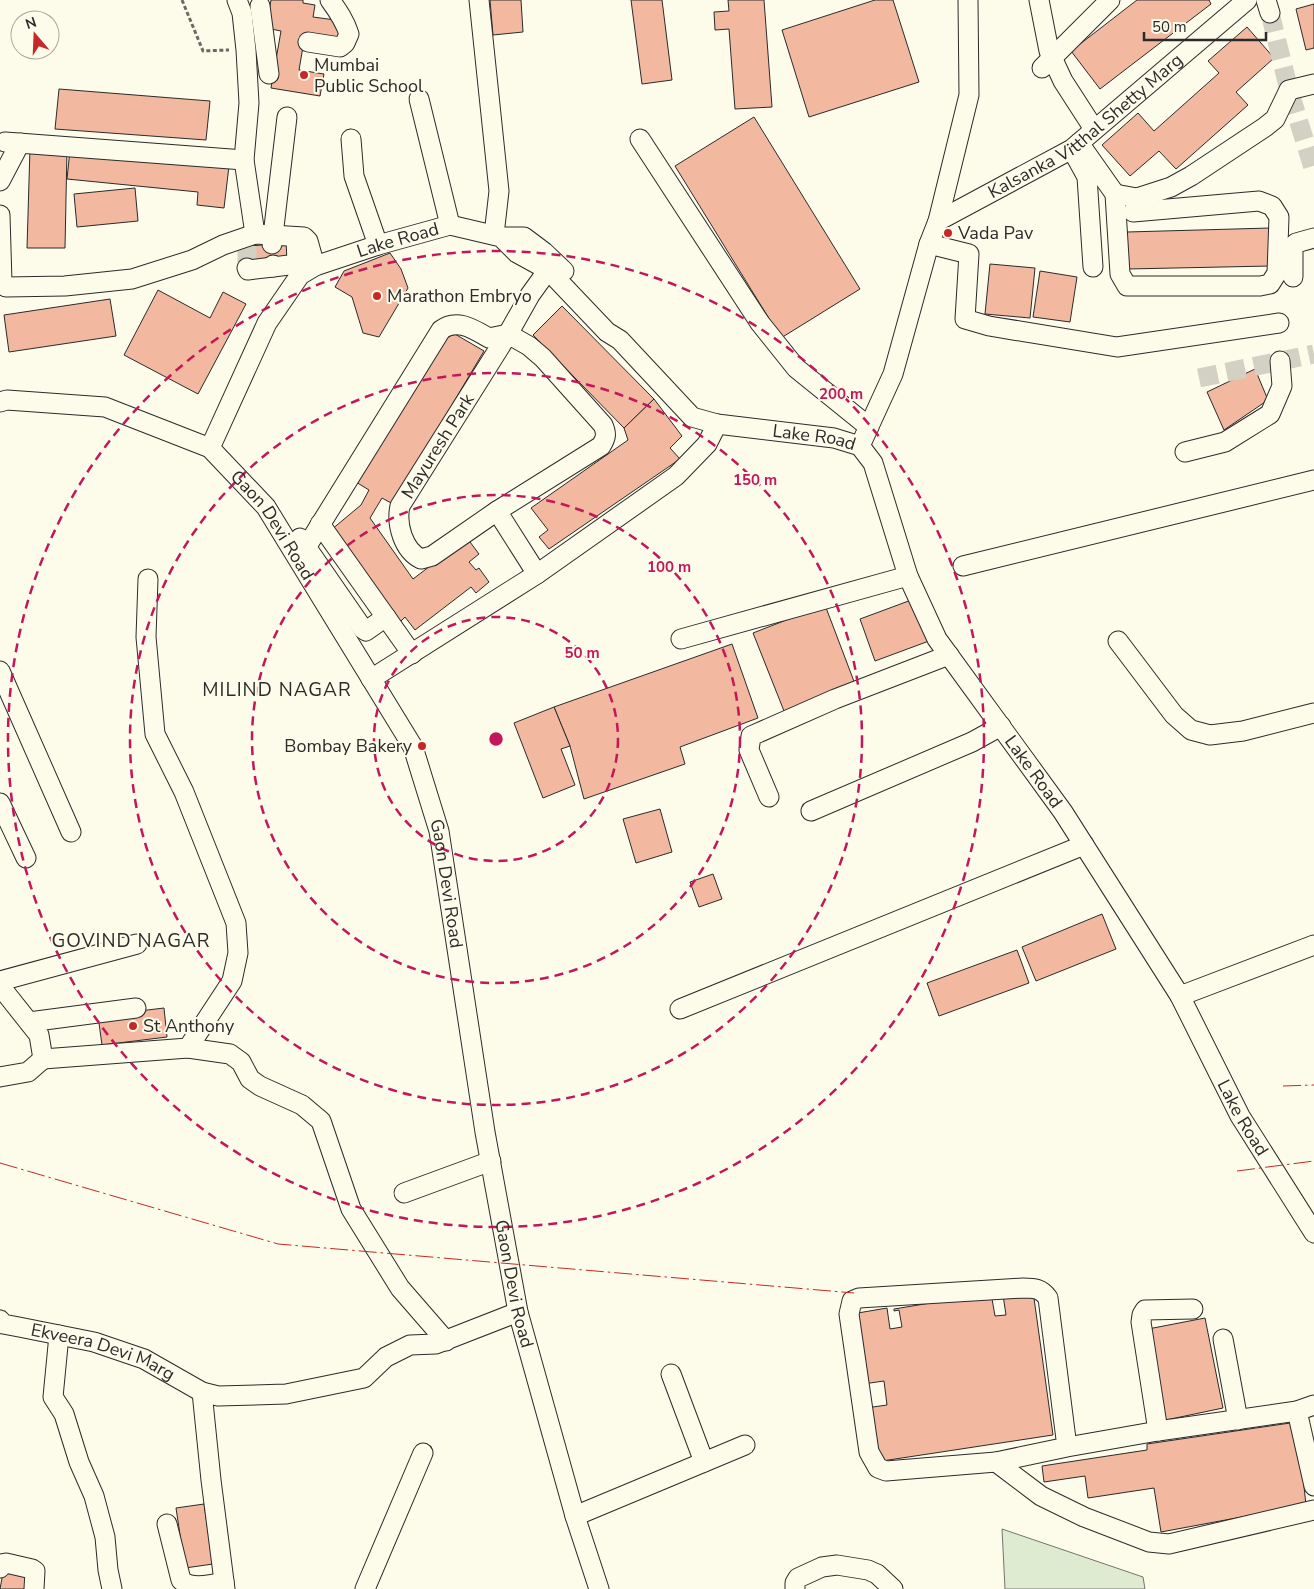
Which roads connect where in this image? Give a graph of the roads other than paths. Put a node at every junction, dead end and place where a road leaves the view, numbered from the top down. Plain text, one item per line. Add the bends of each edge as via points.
1 (330, 0) edge
2 (478, 0) edge
3 (968, 0) edge
4 (1039, 0) edge
5 (1110, 0) edge
6 (1247, 0) edge
7 (260, 3) edge
8 (239, 6) edge
9 (308, 42) dead end
10 (1047, 63) junction
11 (269, 74) dead end
12 (1314, 84) edge
13 (419, 100) dead end
14 (287, 117) dead end
15 (1094, 129) junction
16 (350, 139) dead end
17 (640, 139) dead end
18 (1075, 146) junction
19 (244, 160) junction
20 (0, 181) edge
21 (1115, 194) junction
22 (1133, 212) dead end
23 (0, 215) edge
24 (938, 221) junction
25 (450, 225) junction
26 (498, 236) junction
27 (1314, 238) edge
28 (263, 240) junction
29 (929, 244) junction
30 (378, 245) junction
31 (308, 263) junction
32 (1093, 267) dead end
33 (247, 268) dead end
34 (551, 270) junction
35 (1293, 278) dead end
36 (1279, 323) dead end
37 (508, 334) junction
38 (1280, 361) dead end
39 (632, 362) dead end
40 (0, 402) edge
41 (717, 424) junction
42 (869, 427) junction
43 (860, 446) junction
44 (210, 448) junction
45 (1185, 452) dead end
46 (1314, 480) edge
47 (497, 511) junction
48 (320, 524) junction
49 (293, 529) dead end
50 (302, 553) junction
51 (963, 566) dead end
52 (537, 574) junction
53 (908, 576) junction
54 (148, 579) dead end
55 (386, 617) junction
56 (681, 640) dead end
57 (1118, 641) dead end
58 (412, 654) junction
59 (949, 655) junction
60 (0, 671) edge
61 (370, 680) junction
62 (1314, 713) edge
63 (1001, 726) junction
64 (768, 797) dead end
65 (0, 803) edge
66 (811, 811) dead end
67 (70, 832) dead end
68 (1084, 845) junction
69 (26, 858) dead end
70 (137, 944) dead end
71 (1314, 944) edge
72 (0, 981) edge
73 (0, 986) edge
74 (1180, 996) junction
75 (136, 1008) dead end
76 (680, 1009) dead end
77 (29, 1022) junction
78 (188, 1048) junction
79 (43, 1059) junction
80 (0, 1077) edge
81 (491, 1161) junction
82 (404, 1193) dead end
83 (1314, 1233) edge
84 (1193, 1309) dead end
85 (518, 1312) junction
86 (0, 1320) edge
87 (59, 1335) junction
88 (1223, 1339) dead end
89 (446, 1340) junction
90 (671, 1374) dead end
91 (202, 1392) junction
92 (1305, 1408) edge
93 (1238, 1420) junction
94 (1158, 1431) junction
95 (745, 1445) dead end
96 (1067, 1447) junction
97 (423, 1453) dead end
98 (704, 1462) junction
99 (996, 1462) junction
100 (1314, 1486) edge
101 (1314, 1510) edge
102 (575, 1516) junction
103 (167, 1524) dead end
104 (0, 1568) edge
105 (817, 1570) junction
106 (224, 1585) edge
107 (34, 1589) edge
108 (112, 1589) edge
109 (365, 1589) edge
110 (599, 1589) edge
111 (795, 1589) edge
112 (813, 1589) edge
113 (893, 1589) edge

1 - 9 street via 347,27 349,34 345,43 340,47
2 - 26 street via 498,191
3 - 24 street via 969,95
4 - 10 street via 1049,51
5 - 10 street
6 - 15 street, Kalsanka Vitthal Shetty Marg
7 - 8 street
7 - 11 street
8 - 19 street via 249,104
10 - 15 street via 1063,81
12 - 21 street via 1289,90 1275,119 1191,176 1137,198
13 - 25 street
14 - 28 street
15 - 18 street, Kalsanka Vitthal Shetty Marg
16 - 30 street via 354,176
17 - 42 street via 760,324 796,368
18 - 21 street
18 - 24 street, Kalsanka Vitthal Shetty Marg
18 - 32 street via 1087,178
19 - 20 street via 13,143
19 - 28 street
21 - 22 street via 1120,274 1127,286 1260,286 1270,284 1277,273 1279,217 1272,206 1259,201
23 - 28 street via 2,282 6,287 15,288 132,279 192,260 223,245
24 - 29 street
25 - 26 street, Lake Road
25 - 30 street, Lake Road
26 - 34 street, Lake Road via 524,237
27 - 35 street via 1293,246
28 - 31 street via 304,237 308,241
29 - 36 street via 969,254 965,319 989,326 1117,347
29 - 42 street via 894,374
30 - 31 street, Lake Road
31 - 33 street
31 - 44 street via 267,324
34 - 37 street, Mayuresh Park via 530,295
34 - 39 street via 556,285
34 - 41 street, Lake Road via 615,328 620,340 692,418
37 - 47 street, Mayuresh Park via 543,358 603,426 606,438 601,446
37 - 47 street, Mayuresh Park via 400,506 399,528 412,554 421,558 432,556
37 - 48 street via 489,338 468,326 455,324 441,330
38 - 45 street via 1282,386 1270,414 1225,442
40 - 44 street, Gaon Devi Road via 105,407
41 - 43 street, Lake Road via 834,438
41 - 52 street via 707,444 676,476
42 - 43 street
43 - 53 street, Lake Road via 873,463
44 - 50 street, Gaon Devi Road via 266,508
46 - 51 street
47 - 52 street
48 - 50 street
48 - 55 street
49 - 50 street
50 - 55 street via 366,632
50 - 61 street, Gaon Devi Road
52 - 58 street
53 - 56 street
53 - 59 street, Lake Road via 937,639
54 - 78 street via 146,637 155,734 184,792 236,923 238,953 232,981
55 - 58 street
57 - 62 street via 1174,715 1191,730 1210,735 1243,731
58 - 61 street
59 - 63 street, Lake Road
59 - 64 street via 751,736 749,750
60 - 67 street
61 - 81 street, Gaon Devi Road via 413,747 439,831
63 - 66 street via 972,742
63 - 68 street, Lake Road
65 - 69 street
68 - 74 street, Lake Road
68 - 76 street
70 - 72 street
71 - 74 street
73 - 77 street
74 - 83 street, Lake Road via 1240,1116
75 - 77 street
77 - 79 street via 39,1035
78 - 79 street
78 - 89 street via 230,1054 241,1062 250,1079 302,1106 321,1121 351,1209 400,1288
79 - 80 street via 28,1072
81 - 82 street
81 - 85 street, Gaon Devi Road
84 - 94 street via 1145,1310 1142,1315
85 - 89 street
85 - 102 street, Gaon Devi Road
86 - 87 street, Ekveera Devi Marg via 3,1324
87 - 91 street, Ekveera Devi Marg via 94,1342 144,1359
87 - 108 street via 53,1397 64,1414 94,1496 105,1537
88 - 93 street
89 - 91 street via 436,1344 410,1345 386,1357 364,1378 286,1394 218,1396
90 - 98 street
91 - 106 street
92 - 93 street
92 - 100 street
93 - 94 street
94 - 96 street
95 - 98 street
96 - 99 street
96 - 99 street via 1048,1298 1044,1292 1037,1288 1023,1288 852,1301 849,1314 869,1452 878,1468
97 - 109 street
98 - 102 street
99 - 101 street via 1041,1496 1149,1542 1169,1544
102 - 110 street, Gaon Devi Road
103 - 106 street via 185,1585
104 - 107 street via 6,1563 32,1570 36,1577
105 - 111 street via 798,1578
105 - 112 street
105 - 113 street via 837,1565 868,1570

